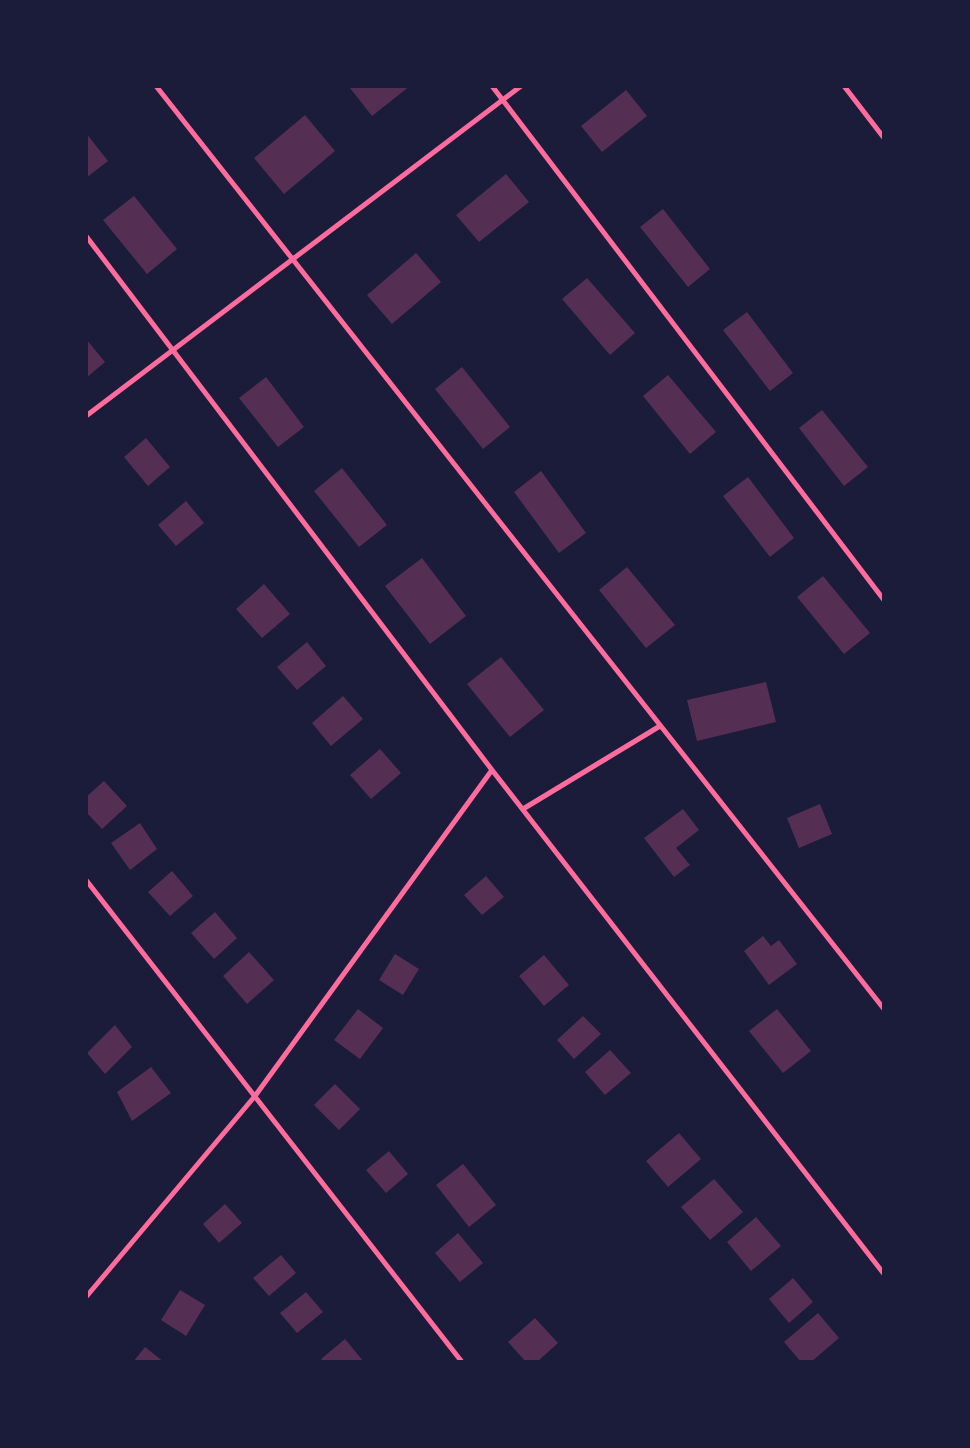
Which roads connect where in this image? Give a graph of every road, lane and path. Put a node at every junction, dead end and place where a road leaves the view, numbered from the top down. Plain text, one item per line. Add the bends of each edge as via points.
1 (156, 86) edge
2 (492, 86) edge
3 (521, 86) edge
4 (844, 86) edge
5 (502, 100) junction
6 (884, 138) edge
7 (86, 236) edge
8 (293, 260) junction
9 (174, 350) junction
10 (86, 416) edge
11 (884, 600) edge
12 (660, 726) junction
13 (492, 770) junction
14 (523, 809) junction
15 (86, 880) edge
16 (884, 1009) edge
17 (255, 1096) junction
18 (884, 1274) edge
19 (86, 1297) edge
20 (462, 1362) edge

1 - 8 street
2 - 5 street
3 - 5 street
4 - 6 street
5 - 8 street
5 - 11 street
7 - 9 street
8 - 9 street
8 - 12 street
9 - 10 street
9 - 13 street
12 - 14 street
12 - 16 street
13 - 14 street
13 - 17 street
14 - 18 street
15 - 17 street
17 - 19 street
17 - 20 street

